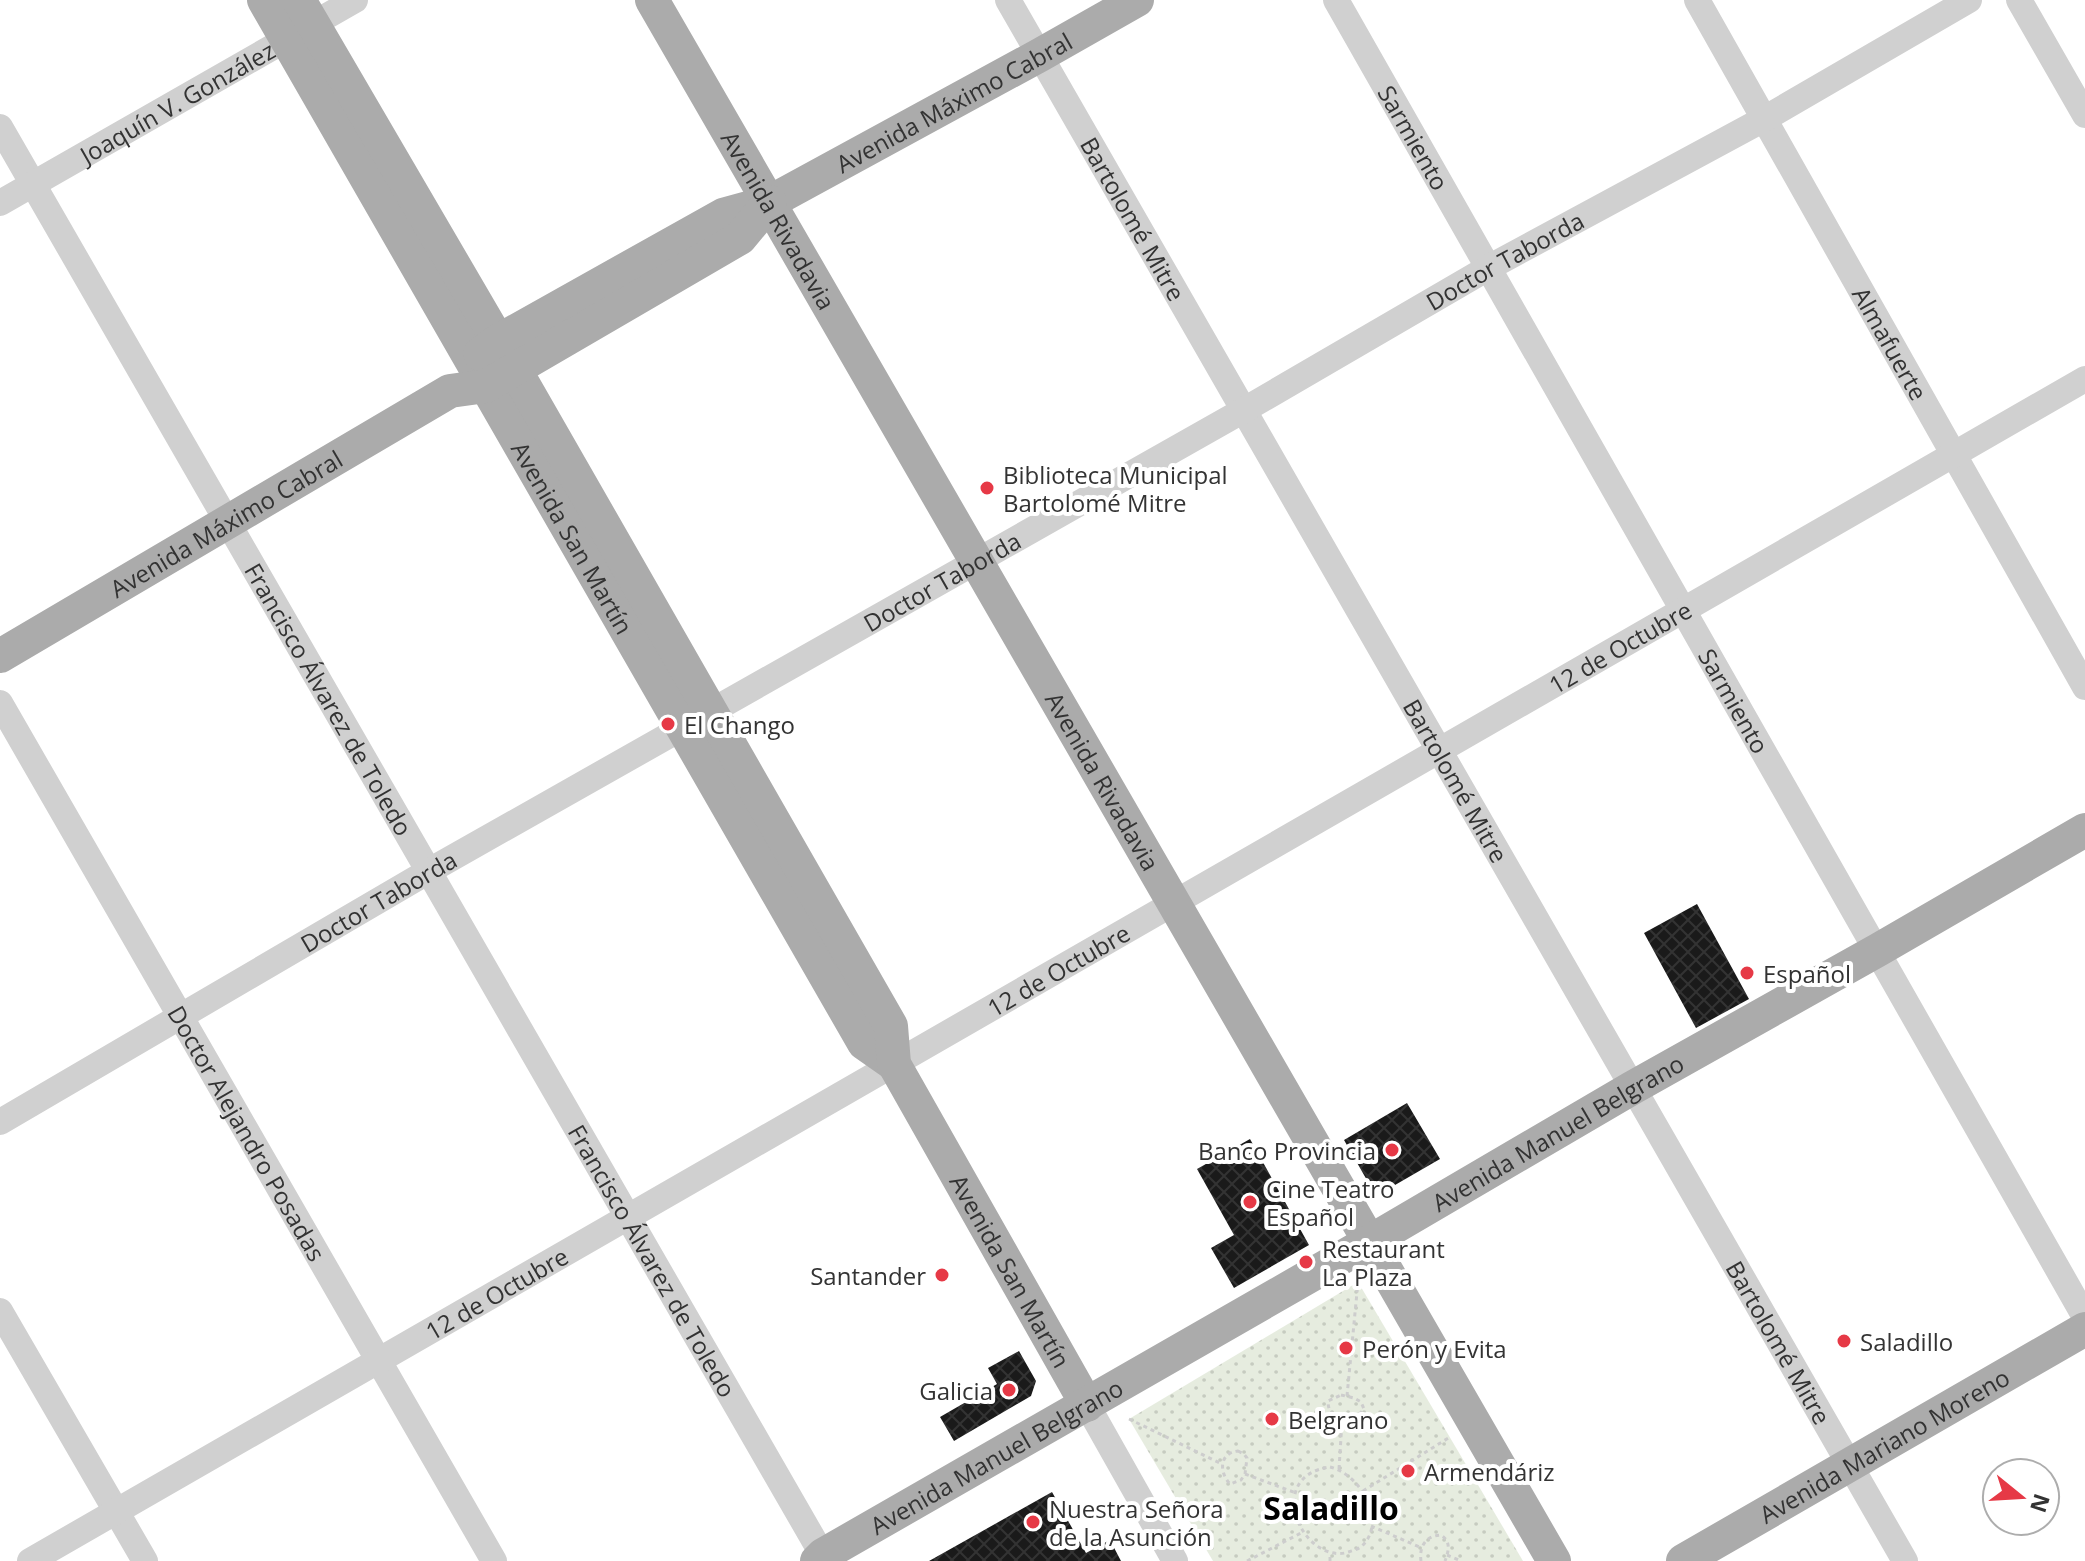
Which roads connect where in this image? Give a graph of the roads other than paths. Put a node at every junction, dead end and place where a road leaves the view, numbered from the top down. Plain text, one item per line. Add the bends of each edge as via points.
1 (264, 0) edge
2 (355, 0) edge
3 (652, 0) edge
4 (1008, 0) edge
5 (1137, 0) edge
6 (1336, 0) edge
7 (1697, 0) edge
8 (1969, 0) edge
9 (2019, 0) edge
10 (300, 21) edge
11 (1040, 55) junction
12 (2085, 115) edge
13 (1764, 119) junction
14 (0, 127) edge
15 (33, 184) junction
16 (770, 202) junction
17 (0, 203) edge
18 (1488, 268) junction
19 (492, 364) junction
20 (2085, 379) edge
21 (1244, 410) junction
22 (1954, 455) junction
23 (228, 522) junction
24 (977, 562) junction
25 (1683, 611) junction
26 (0, 656) edge
27 (2085, 687) edge
28 (0, 703) edge
29 (696, 720) junction
30 (1439, 751) junction
31 (2085, 830) edge
32 (429, 871) junction
33 (1174, 903) junction
34 (1878, 950) junction
35 (181, 1017) junction
36 (894, 1064) junction
37 (1632, 1088) junction
38 (0, 1122) edge
39 (628, 1217) junction
40 (1369, 1242) junction
41 (0, 1311) edge
42 (2085, 1317) edge
43 (2085, 1329) edge
44 (379, 1360) junction
45 (1087, 1405) junction
46 (1850, 1465) junction
47 (116, 1512) junction
48 (814, 1559) edge
49 (30, 1561) edge
50 (145, 1561) edge
51 (494, 1561) edge
52 (1175, 1561) edge
53 (1554, 1561) edge
54 (1683, 1561) edge
55 (1905, 1561) edge

1 - 10 main road, Avenida San Martín
2 - 10 street, Joaquín V. González
3 - 16 main road, Avenida Rivadavia
4 - 11 street, Bartolomé Mitre
5 - 11 main road, Avenida Máximo Cabral
6 - 18 street, Sarmiento
7 - 13 street, Almafuerte
8 - 13 street, Doctor Taborda
9 - 12 street
10 - 15 street, Joaquín V. González
10 - 19 main road, Avenida San Martín
11 - 16 main road, Avenida Máximo Cabral
11 - 21 street, Bartolomé Mitre
13 - 18 street, Doctor Taborda
13 - 22 street, Almafuerte
14 - 15 street, Francisco Álvarez de Toledo
15 - 17 street, Joaquín V. González
15 - 23 street, Francisco Álvarez de Toledo
16 - 19 main road, Avenida Máximo Cabral via 740,238
16 - 24 main road, Avenida Rivadavia
18 - 21 street, Doctor Taborda
18 - 25 street, Sarmiento
19 - 23 main road, Avenida Máximo Cabral
19 - 29 main road, Avenida San Martín
20 - 22 street, 12 de Octubre
21 - 24 street, Doctor Taborda
21 - 30 street, Bartolomé Mitre
22 - 25 street, 12 de Octubre
22 - 27 street, Almafuerte
23 - 26 main road, Avenida Máximo Cabral
23 - 32 street, Francisco Álvarez de Toledo
24 - 29 street, Doctor Taborda
24 - 33 main road, Avenida Rivadavia
25 - 30 street, 12 de Octubre
25 - 34 street, Sarmiento
28 - 35 street, Doctor Alejandro Posadas
29 - 32 street, Doctor Taborda
29 - 36 main road, Avenida San Martín via 891,1026
30 - 33 street, 12 de Octubre
30 - 37 street, Bartolomé Mitre
31 - 34 main road, Avenida Manuel Belgrano
32 - 35 street, Doctor Taborda
32 - 39 street, Francisco Álvarez de Toledo
33 - 36 street, 12 de Octubre
33 - 40 main road, Avenida Rivadavia
34 - 37 main road, Avenida Manuel Belgrano
34 - 42 street, Sarmiento
35 - 38 street, Doctor Taborda
35 - 44 street, Doctor Alejandro Posadas
36 - 39 street, 12 de Octubre
36 - 45 main road, Avenida San Martín
37 - 40 main road, Avenida Manuel Belgrano
37 - 46 street, Bartolomé Mitre
39 - 44 street, 12 de Octubre
39 - 48 street, Francisco Álvarez de Toledo
40 - 45 main road, Avenida Manuel Belgrano
40 - 53 main road, Avenida Rivadavia
41 - 47 street
43 - 46 main road, Avenida Mariano Moreno
44 - 47 street, 12 de Octubre
44 - 51 street, Doctor Alejandro Posadas
45 - 48 main road, Avenida Manuel Belgrano
45 - 52 street, Avenida San Martín
46 - 54 main road, Avenida Mariano Moreno
46 - 55 street, Bartolomé Mitre
47 - 49 street, 12 de Octubre
47 - 50 street

